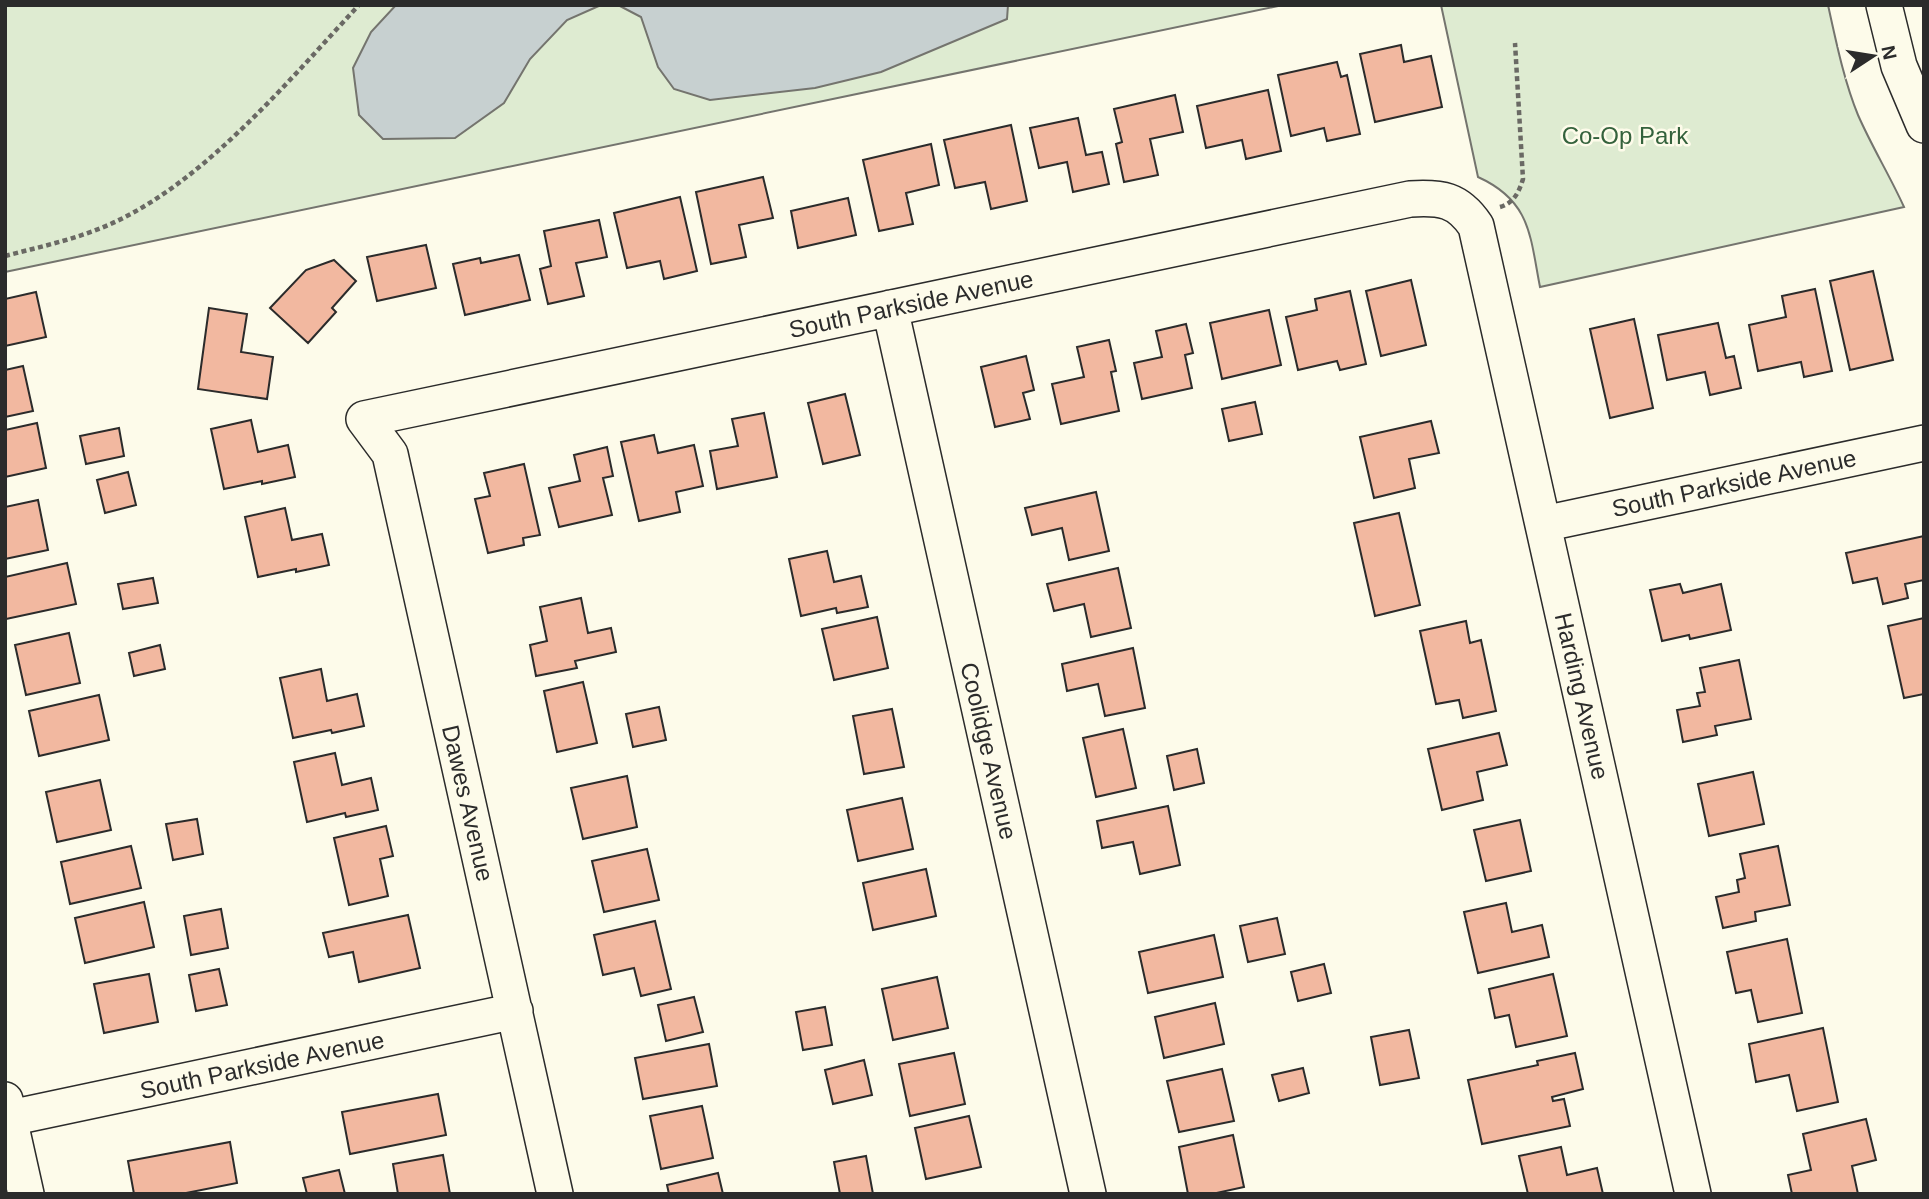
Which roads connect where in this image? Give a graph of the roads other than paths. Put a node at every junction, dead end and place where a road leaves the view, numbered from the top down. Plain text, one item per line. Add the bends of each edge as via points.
1 (1884, 5) edge
2 (1924, 125) edge
3 (1462, 210) joint
4 (890, 308) junction
5 (364, 419) joint
6 (1924, 443) edge
7 (1544, 524) junction
8 (515, 1012) junction
9 (7, 1113) edge
10 (26, 1194) edge
11 (555, 1194) edge
12 (1088, 1194) edge
13 (1693, 1194) edge

1 - 2 street via 1899,66
3 - 4 street, South Parkside Avenue via 1441,199 1410,199
3 - 7 street, Harding Avenue via 1476,226
4 - 5 street, South Parkside Avenue
4 - 12 street, Coolidge Avenue
5 - 8 street, Dawes Avenue via 390,454
6 - 7 street, South Parkside Avenue
7 - 13 street, Harding Avenue
8 - 9 street, South Parkside Avenue
8 - 11 street, Dawes Avenue
9 - 10 street

